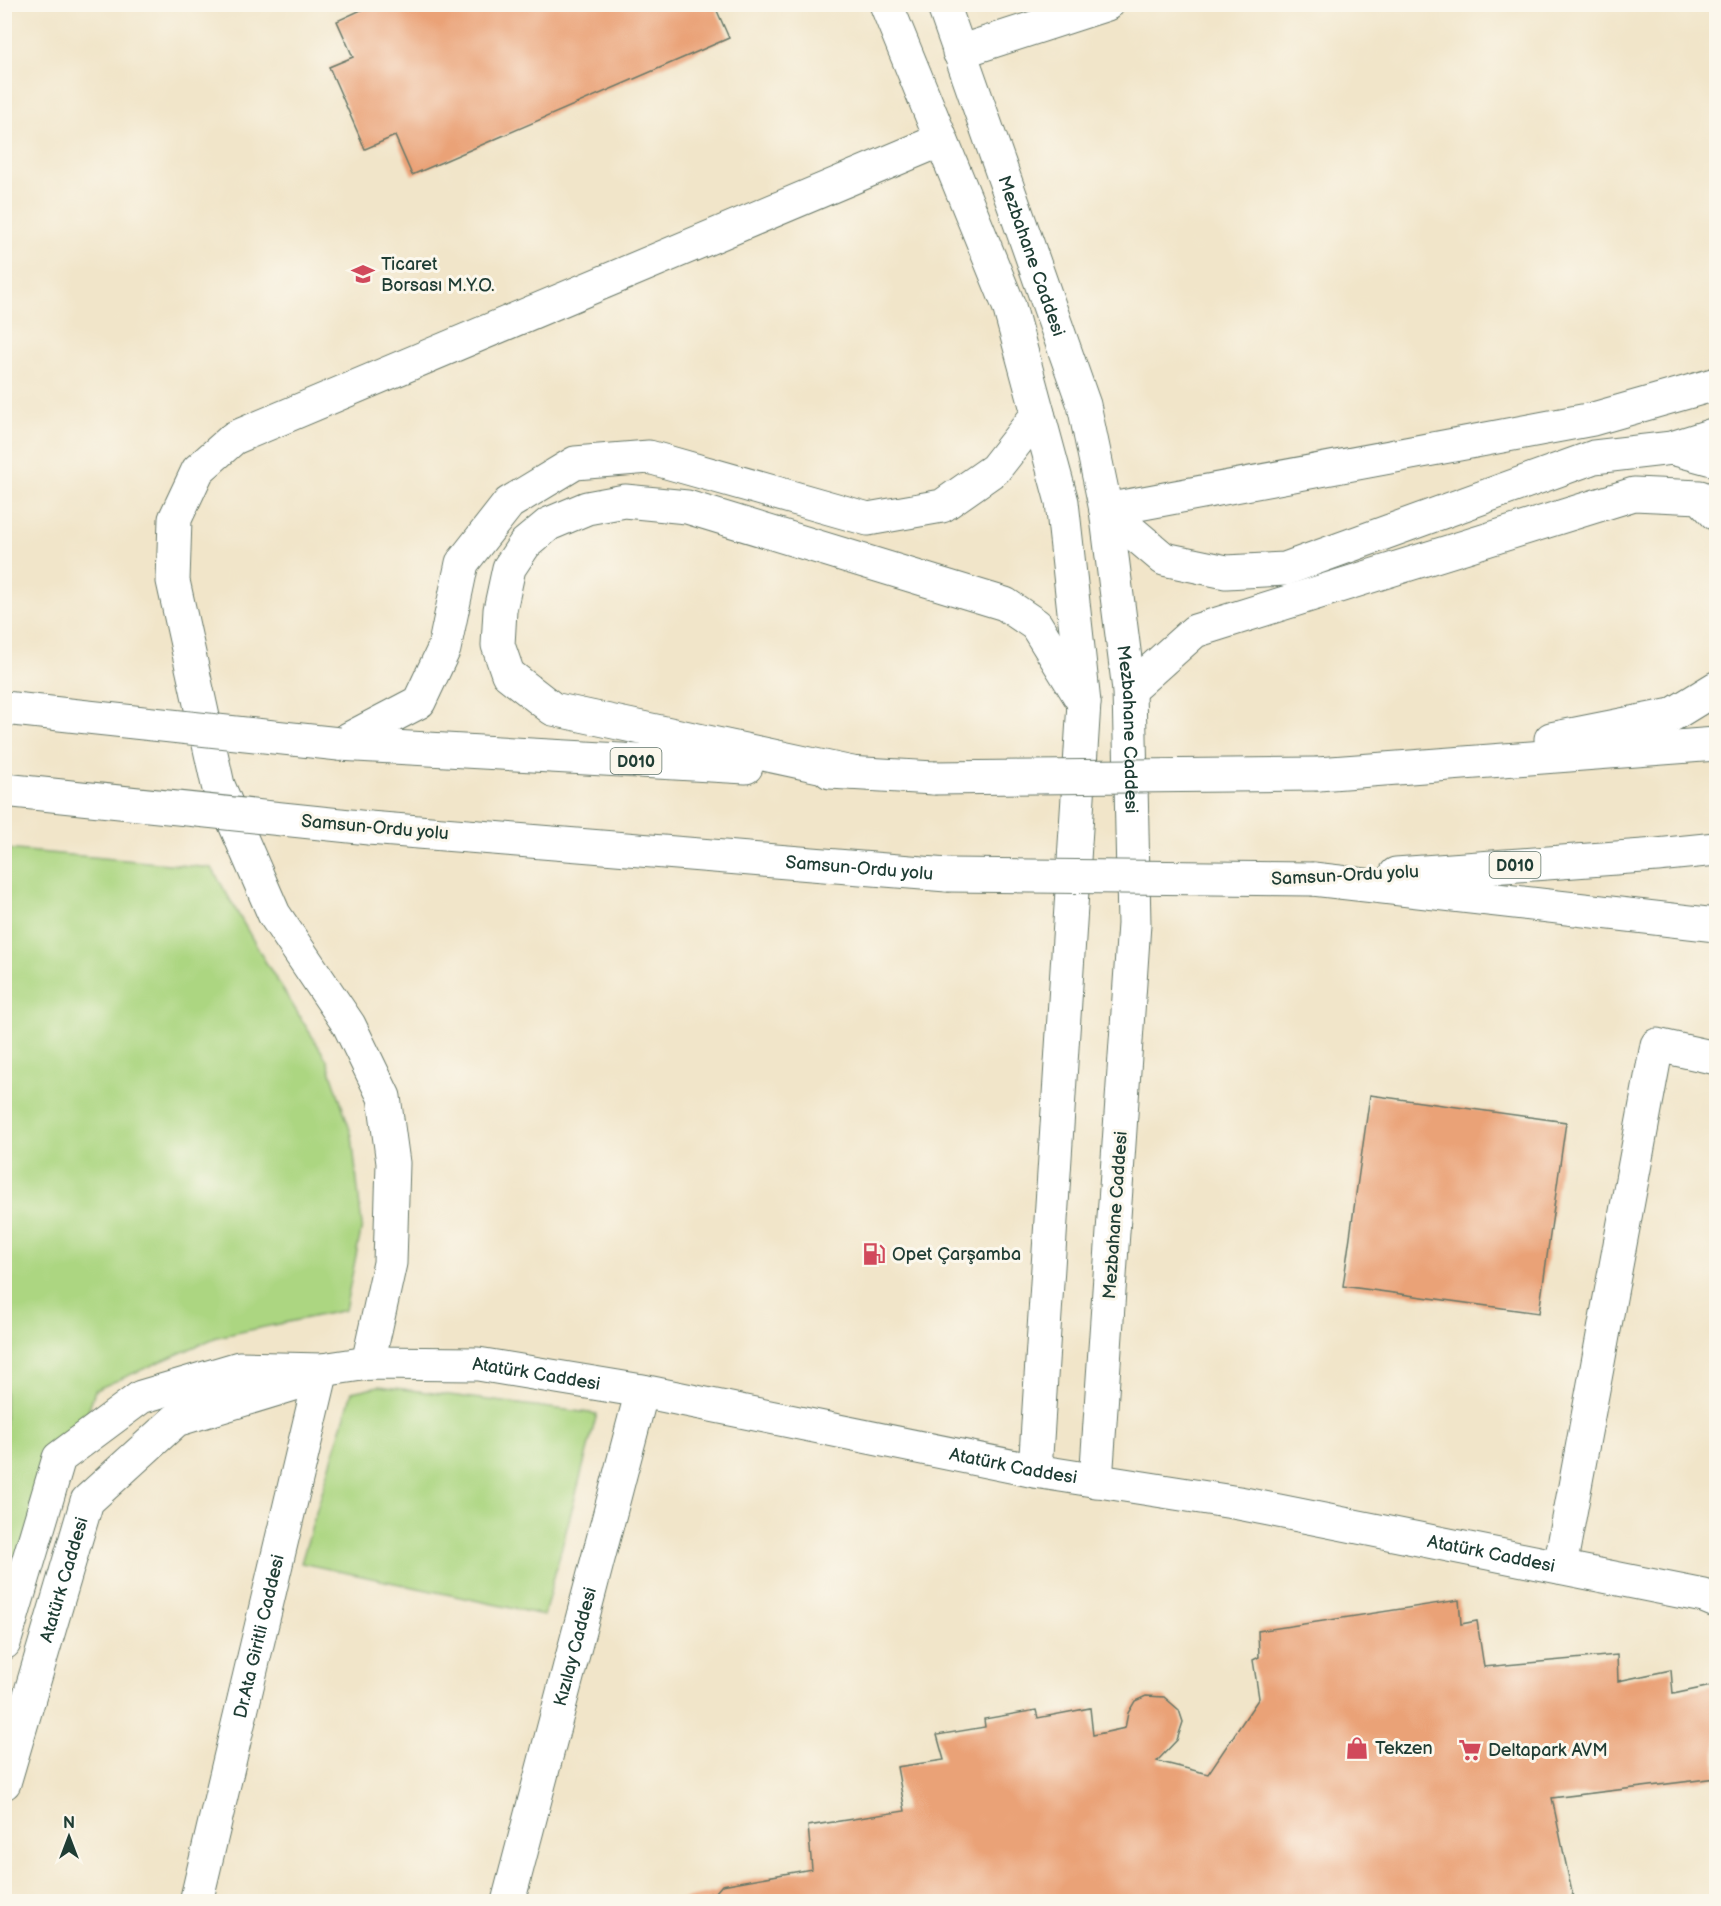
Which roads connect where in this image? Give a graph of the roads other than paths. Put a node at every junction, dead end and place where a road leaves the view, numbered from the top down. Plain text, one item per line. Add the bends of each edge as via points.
1 (886, 4) edge
2 (943, 4) edge
3 (1107, 4) edge
4 (959, 52) junction
5 (942, 140) junction
6 (1716, 384) edge
7 (1038, 414) junction
8 (1716, 434) edge
9 (1672, 448) junction
10 (1716, 460) edge
11 (1106, 510) junction
12 (1716, 513) edge
13 (1716, 688) edge
14 (1129, 690) junction
15 (1084, 704) junction
16 (4, 708) edge
17 (339, 744) junction
18 (1716, 744) edge
19 (1410, 767) junction
20 (852, 774) junction
21 (4, 790) edge
22 (1716, 849) edge
23 (1313, 879) junction
24 (1716, 925) edge
25 (1716, 1058) edge
26 (368, 1363) junction
27 (321, 1370) junction
28 (642, 1392) junction
29 (1035, 1471) junction
30 (1096, 1481) junction
31 (1560, 1567) junction
32 (1712, 1597) edge
33 (4, 1643) edge
34 (4, 1784) edge
35 (196, 1902) edge
36 (508, 1902) edge

1 - 5 main road, Mezbahane Caddesi
2 - 4 main road, Mezbahane Caddesi
3 - 4 main road
4 - 11 main road, Mezbahane Caddesi via 1084,405
5 - 7 main road, Mezbahane Caddesi via 1009,306
5 - 26 main road via 234,438 198,470 175,519 173,581 218,785 274,914 349,1025 384,1097 393,1163 390,1263
6 - 11 main road via 1593,419
7 - 15 main road, Mezbahane Caddesi via 1062,502
7 - 17 main road via 995,470 942,506 868,519 650,457 575,463 509,503 462,563 444,649 419,702
8 - 9 main road
9 - 10 main road
9 - 11 main road via 1594,457 1286,569 1226,572 1164,559
11 - 14 main road, Mezbahane Caddesi
12 - 14 main road via 1700,497 1634,494 1195,631
13 - 19 main road via 1672,715
14 - 30 main road, Mezbahane Caddesi via 1134,924
15 - 20 main road via 1036,626 1005,604 687,507 624,501 586,508 549,524 525,544 509,568 498,645 508,674 553,709
15 - 29 main road, Mezbahane Caddesi
16 - 17 main road, D010, bridge
17 - 20 main road, D010
18 - 19 main road, D010
19 - 20 main road, D010, bridge via 1318,774 933,778
21 - 23 main road, Samsun-Ordu yolu / D010, bridge via 369,828 948,875
22 - 23 main road, Samsun-Ordu yolu / D010
23 - 24 main road
25 - 31 main road via 1657,1045
26 - 27 main road, Atatürk Caddesi
26 - 28 main road, Atatürk Caddesi via 478,1364
27 - 33 main road, Atatürk Caddesi via 239,1368 141,1397 59,1458
27 - 34 main road, Atatürk Caddesi via 294,1384 176,1420 87,1501
27 - 35 main road, Dr.Ata Giritli Caddesi
28 - 29 main road, Atatürk Caddesi
28 - 36 main road, Kızılay Caddesi
29 - 30 main road, Atatürk Caddesi
30 - 31 main road, Atatürk Caddesi via 1239,1503
31 - 32 main road, Atatürk Caddesi

